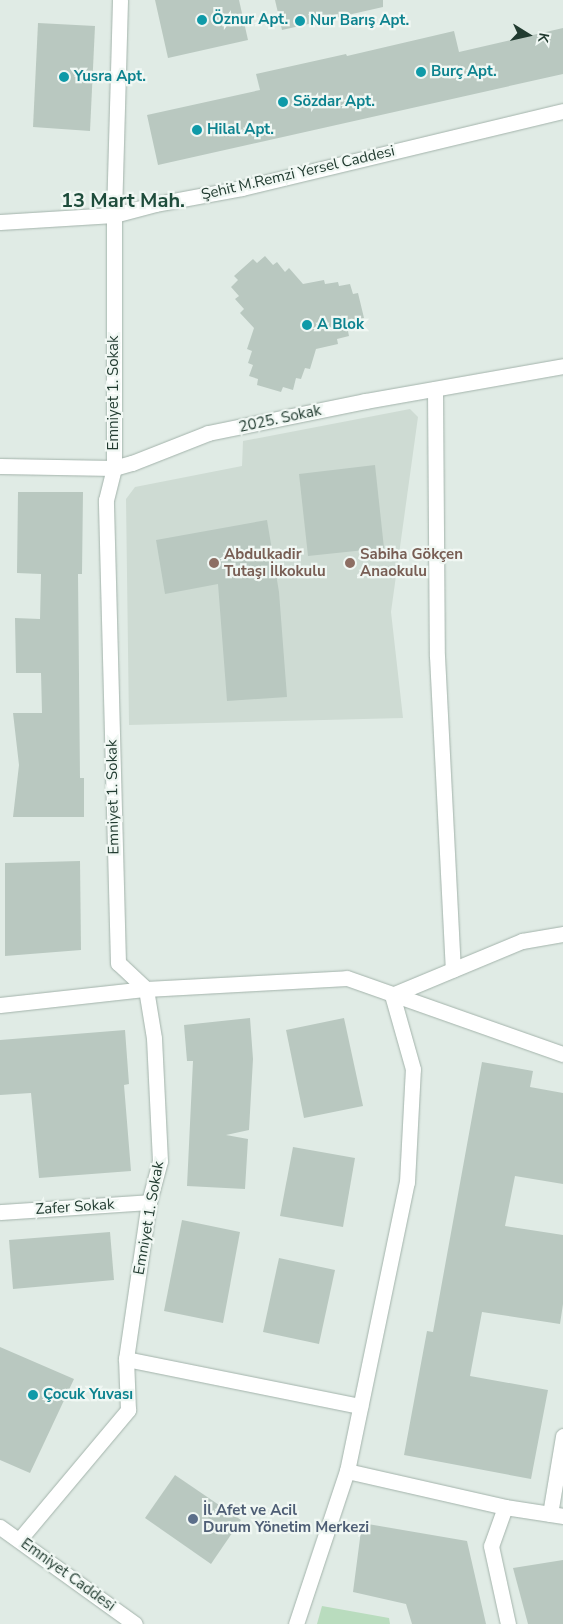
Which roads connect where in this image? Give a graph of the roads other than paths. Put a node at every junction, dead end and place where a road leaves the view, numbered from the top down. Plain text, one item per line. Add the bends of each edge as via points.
1 (120, 0) edge
2 (563, 111) edge
3 (114, 214) junction
4 (0, 222) edge
5 (563, 366) edge
6 (435, 389) junction
7 (0, 466) edge
8 (114, 468) junction
9 (563, 934) edge
10 (453, 970) junction
11 (146, 989) junction
12 (392, 995) junction
13 (0, 1005) edge
14 (563, 1054) edge
15 (149, 1202) junction
16 (0, 1212) edge
17 (126, 1359) junction
18 (360, 1406) junction
19 (563, 1436) edge
20 (347, 1470) junction
21 (505, 1508) junction
22 (556, 1515) edge
23 (0, 1527) edge
24 (19, 1540) junction
25 (135, 1624) edge
26 (296, 1624) edge
27 (508, 1624) edge

1 - 3 street, Emniyet 1. Sokak
2 - 3 street, Şehit M.Remzi Yersel Caddesi via 242,188
3 - 4 street, Şehit M.Remzi Yersel Caddesi
3 - 8 street, Emniyet 1. Sokak
5 - 6 street, 2025. Sokak
6 - 8 street, 2025. Sokak via 208,433
6 - 10 street via 437,656
7 - 8 street, 2025. Sokak
8 - 11 street, Emniyet 1. Sokak via 106,500 118,963
9 - 10 street via 522,942
10 - 12 street
11 - 12 street via 347,978
11 - 13 street
11 - 15 street, Emniyet 1. Sokak via 154,1038 160,1161
12 - 14 street
12 - 18 street via 413,1069 407,1182
15 - 16 street, Zafer Sokak
15 - 17 street, Emniyet 1. Sokak
17 - 18 street
17 - 24 street, Emniyet 1. Sokak via 128,1410
18 - 20 street
19 - 22 street
20 - 21 street
20 - 26 street
21 - 22 street
21 - 27 street via 491,1546
23 - 24 street, Emniyet Caddesi
24 - 25 street, Emniyet Caddesi

